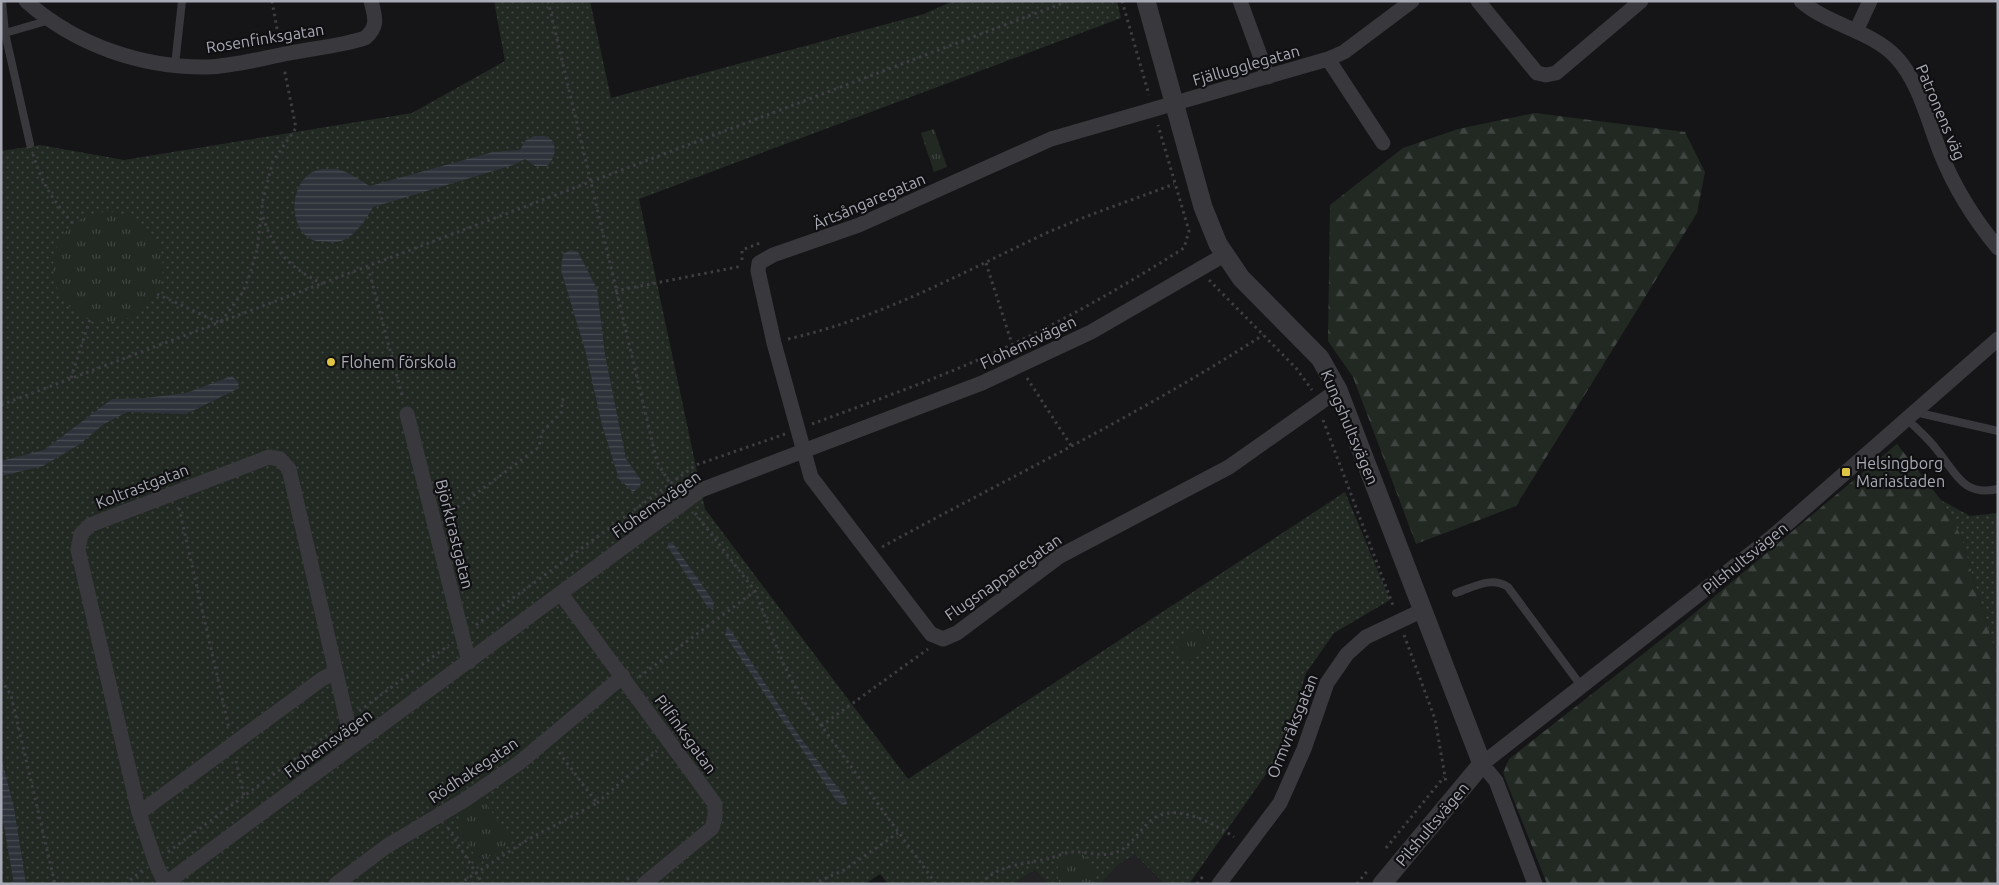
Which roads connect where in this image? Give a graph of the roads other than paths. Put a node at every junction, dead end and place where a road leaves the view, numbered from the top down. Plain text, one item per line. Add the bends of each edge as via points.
1 (2, 1) edge
2 (26, 1) edge
3 (182, 1) edge
4 (371, 1) edge
5 (1146, 1) edge
6 (1240, 1) edge
7 (1412, 1) edge
8 (1478, 1) edge
9 (1641, 1) edge
10 (1801, 1) edge
11 (1870, 1) edge
12 (50, 20) junction
13 (1856, 31) junction
14 (5, 33) junction
15 (1328, 59) junction
16 (175, 65) junction
17 (1268, 77) junction
18 (1173, 103) junction
19 (1383, 143) dead end
20 (30, 144) road end
21 (1998, 248) edge
22 (1224, 255) junction
23 (1998, 339) edge
24 (1338, 390) junction
25 (407, 414) road end
26 (1911, 416) junction
27 (1998, 431) edge
28 (804, 451) junction
29 (1998, 489) edge
30 (1456, 593) dead end
31 (562, 595) junction
32 (1423, 610) junction
33 (469, 662) junction
34 (336, 672) junction
35 (626, 680) junction
36 (1582, 687) junction
37 (353, 746) junction
38 (1482, 764) junction
39 (139, 813) junction
40 (641, 877) edge
41 (173, 882) edge
42 (336, 884) edge
43 (1218, 884) edge
44 (1382, 884) edge
45 (1535, 884) edge

1 - 14 lane
2 - 12 street, Rosenfinksgatan
3 - 16 lane
4 - 16 street, Rosenfinksgatan via 376,22 365,38 227,65
5 - 18 street, Kungshultsvägen
6 - 17 street
7 - 15 street, Fjällugglegatan via 1344,52
8 - 9 street via 1537,73 1546,76 1556,72
10 - 13 street, Patronens väg via 1818,14
11 - 13 street
12 - 14 lane
12 - 16 street, Rosenfinksgatan via 93,44 127,57
13 - 21 street, Patronens väg via 1890,52 1909,76 1954,184
14 - 20 lane
15 - 17 street, Fjällugglegatan
15 - 19 street
17 - 18 street, Fjällugglegatan
18 - 22 street, Kungshultsvägen via 1202,207
18 - 28 street, Ärtsångaregatan via 1028,148 859,225 758,263 774,343
22 - 24 street, Kungshultsvägen via 1241,278 1320,358
22 - 28 street, Flohemsvägen via 1091,332 1019,366
23 - 26 street, Pilshultsvägen
24 - 28 street, Flugsnapparegatan via 1220,472 1060,556 957,634 943,639 931,634 818,487 811,477
24 - 32 street, Kungshultsvägen
25 - 33 street, Björktrastgatan
26 - 27 lane
26 - 29 lane via 1966,485 1982,492
26 - 36 street, Pilshultsvägen via 1772,537
28 - 31 street, Flohemsvägen via 702,490
30 - 36 lane via 1493,580 1500,581 1508,587
31 - 33 street, Flohemsvägen
31 - 35 street, Pilfinksgatan
32 - 38 street, Kungshultsvägen
32 - 43 street, Ormvråksgatan via 1366,637 1347,654 1327,682 1304,749 1280,803
33 - 37 street, Flohemsvägen
34 - 37 street, Koltrastgatan
34 - 39 street
34 - 39 street, Koltrastgatan via 289,469 280,459 269,457 90,525 81,534 78,550
35 - 40 street, Pilfinksgatan via 715,804 712,828
35 - 42 street, Rödhakegatan via 519,763 387,846
36 - 38 street, Pilshultsvägen
37 - 41 street, Flohemsvägen
38 - 44 street, Pilshultsvägen
38 - 45 street, Pilshultsvägen via 1496,781
39 - 41 street, Koltrastgatan via 155,861

